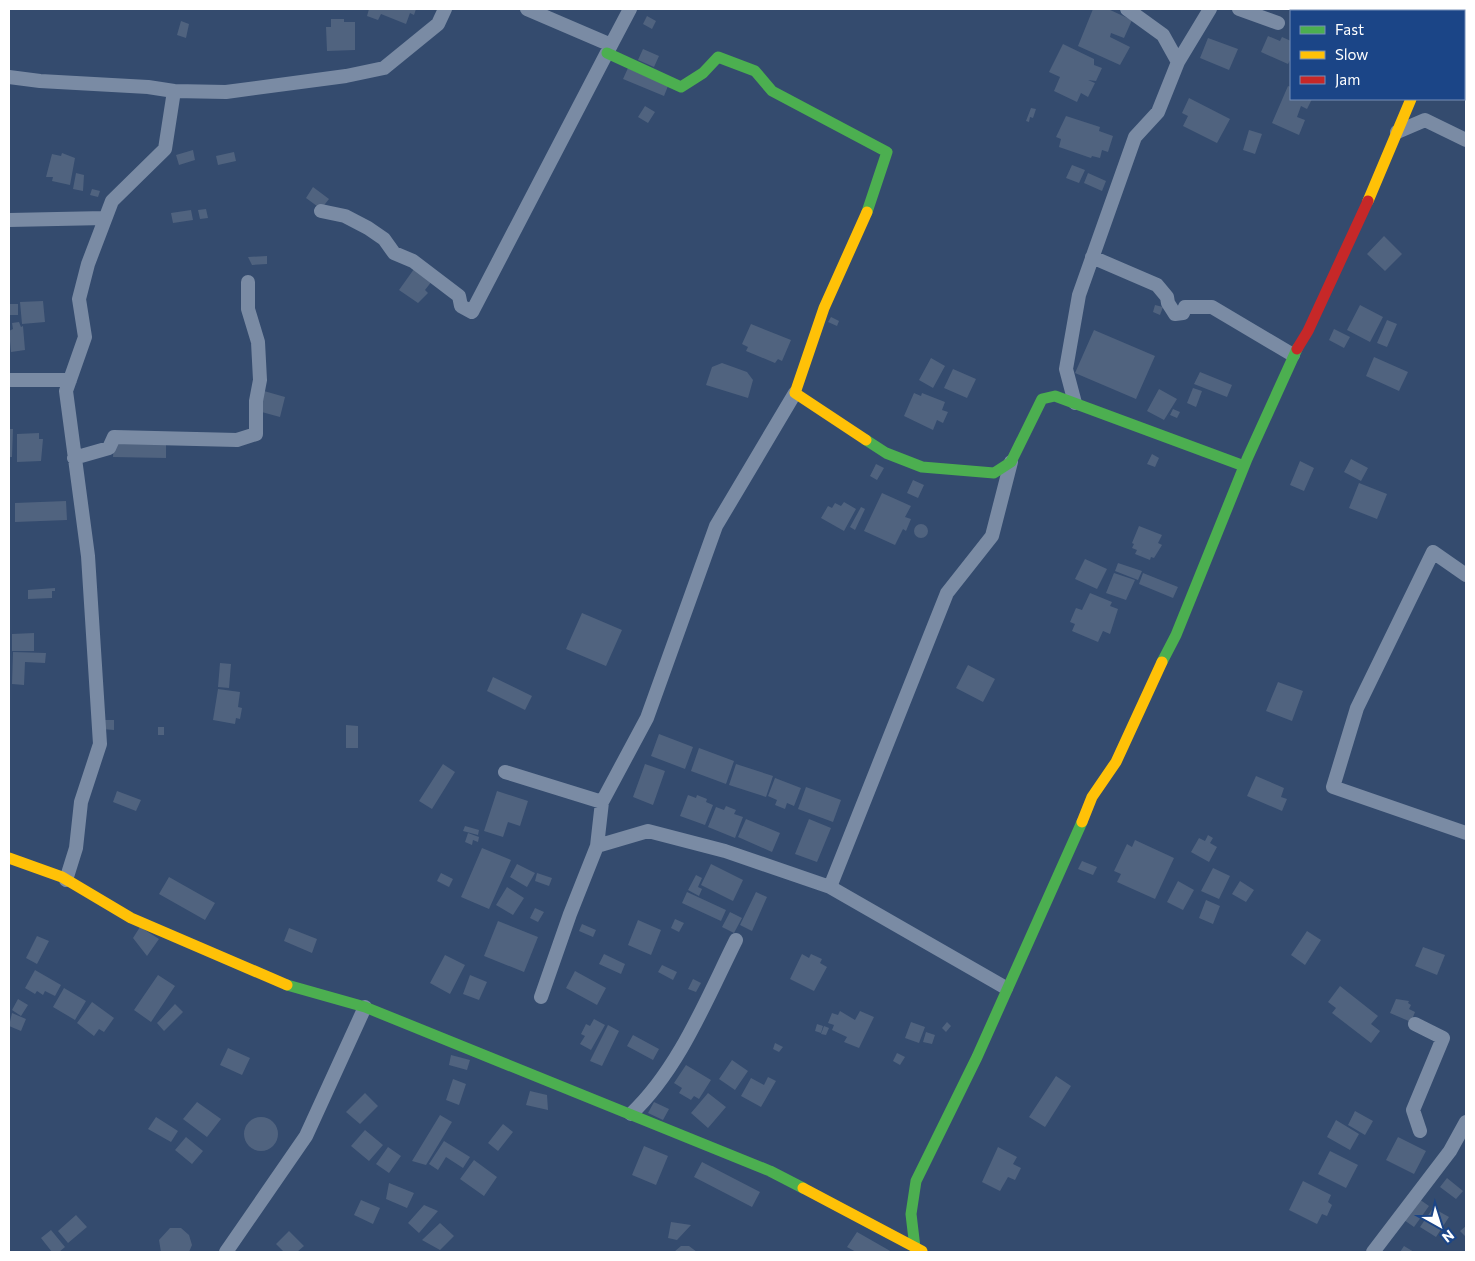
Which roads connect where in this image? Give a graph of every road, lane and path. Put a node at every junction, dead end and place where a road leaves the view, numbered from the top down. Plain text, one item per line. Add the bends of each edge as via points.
1 (444, 9) edge
2 (527, 9) edge
3 (630, 9) edge
4 (1127, 9) edge
5 (1210, 9) edge
6 (1239, 9) edge
7 (1278, 23) dead end
8 (609, 49) junction
9 (1178, 62) junction
10 (9, 77) edge
11 (174, 91) junction
12 (1412, 100) edge
13 (1397, 132) junction
14 (1466, 140) edge
15 (321, 211) dead end
16 (105, 218) junction
17 (9, 220) edge
18 (1092, 258) junction
19 (248, 282) dead end
20 (1293, 355) junction
21 (9, 380) edge
22 (70, 380) junction
23 (794, 393) junction
24 (1075, 403) junction
25 (74, 458) junction
26 (1011, 462) junction
27 (1244, 466) junction
28 (1466, 575) edge
29 (505, 772) dead end
30 (602, 802) junction
31 (1466, 834) edge
32 (597, 846) junction
33 (9, 858) edge
34 (66, 880) junction
35 (830, 887) junction
36 (736, 940) dead end
37 (1006, 988) junction
38 (541, 998) dead end
39 (365, 1007) junction
40 (1415, 1024) dead end
41 (632, 1114) junction
42 (1466, 1122) edge
43 (1420, 1132) dead end
44 (909, 1220) junction
45 (893, 1234) junction
46 (919, 1250) edge
47 (226, 1252) edge
48 (1373, 1252) edge

1 - 11 street via 438,24 384,68 226,92
2 - 8 street
3 - 8 street
4 - 9 street via 1163,35
5 - 9 street
6 - 7 street
8 - 15 street via 472,312 461,306 459,296 413,260 394,253 368,228 345,216
8 - 23 street via 681,87 703,73 718,57 755,71 772,91 887,152 862,222 824,308
9 - 18 street via 1158,112 1135,137
10 - 11 street
11 - 16 street via 165,149 112,201
12 - 13 street
13 - 14 street via 1425,120
13 - 20 street via 1316,314
16 - 17 street
16 - 22 street via 79,299 85,337
18 - 20 street via 1158,285 1175,314 1183,313 1185,307 1212,308
18 - 24 street via 1080,295 1066,368
19 - 25 street via 248,309 258,342 260,380 256,400 256,434 237,440 114,437 109,448
20 - 27 street
21 - 22 street
22 - 25 street via 66,391
23 - 26 street via 886,453 922,467 994,473
23 - 30 street via 716,526 647,718
24 - 26 street via 1055,396 1042,399
24 - 27 street
25 - 34 street via 88,556 100,744 81,802 76,848
26 - 35 street via 992,536 947,594
27 - 37 street via 1176,635 1116,762 1092,797 1072,849
28 - 31 street via 1432,552 1357,708 1333,787
29 - 30 street
30 - 32 street
32 - 35 street via 648,832 725,851
32 - 38 street
33 - 34 street
34 - 39 street via 131,918 251,971 290,986
35 - 37 street
36 - 41 street via 694,1025 651,1095
37 - 44 street via 916,1181
39 - 41 street
39 - 47 street via 306,1136
40 - 43 street via 1443,1038 1413,1110
41 - 45 street via 770,1171
42 - 48 street via 1450,1151
44 - 45 street
44 - 46 street
45 - 46 street

